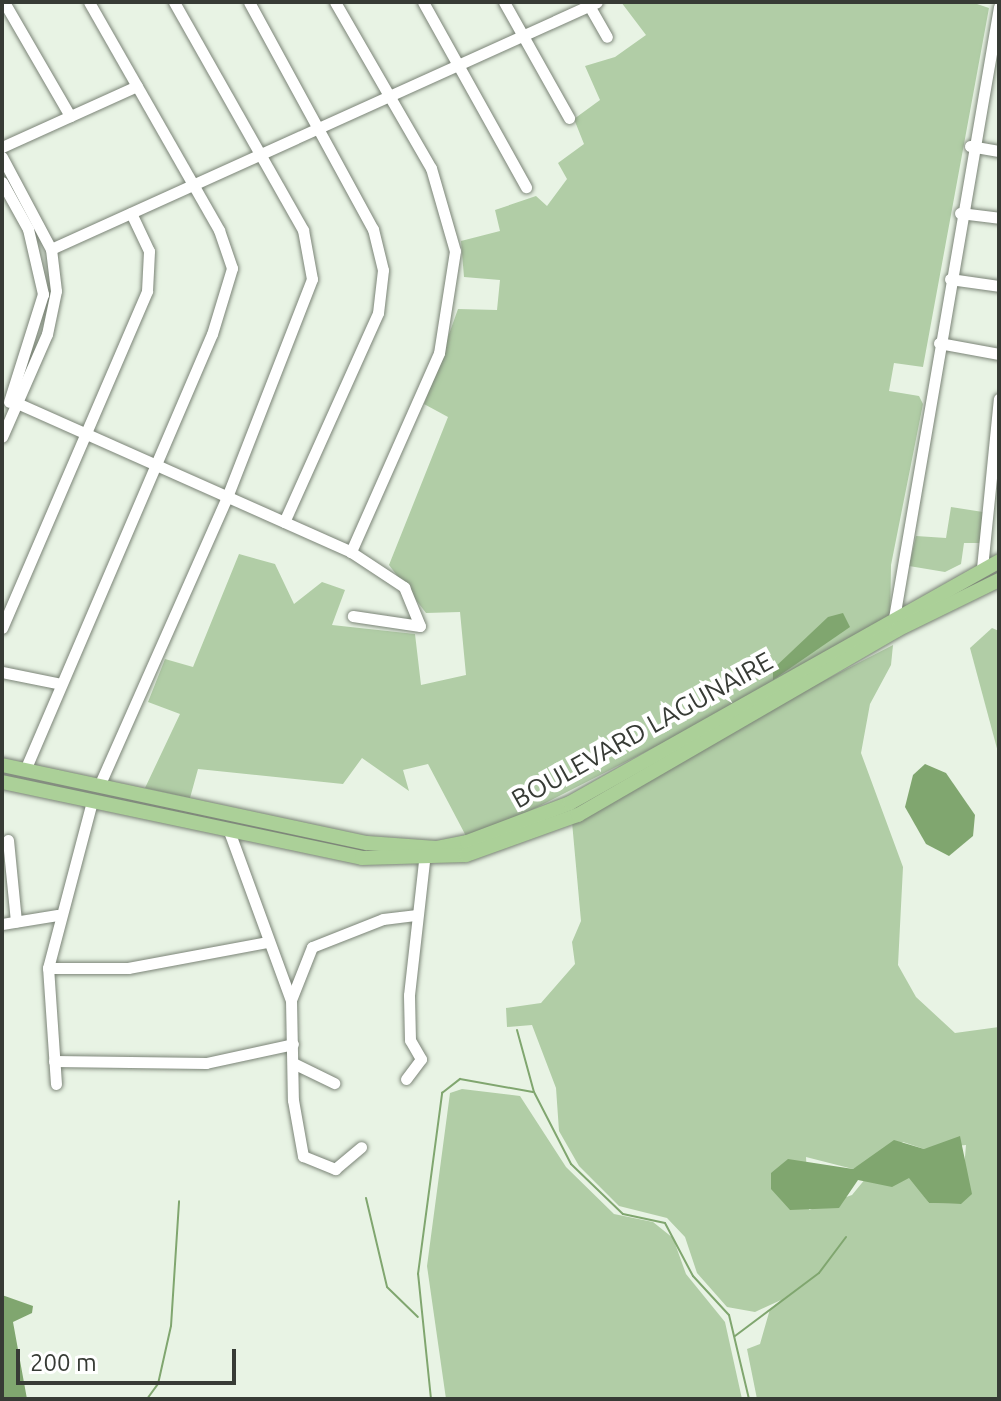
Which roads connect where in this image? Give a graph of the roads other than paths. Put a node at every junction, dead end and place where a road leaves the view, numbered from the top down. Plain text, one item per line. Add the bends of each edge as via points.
1 (4, 2) edge
2 (89, 2) edge
3 (174, 2) edge
4 (249, 2) edge
5 (335, 2) edge
6 (423, 2) edge
7 (504, 2) edge
8 (591, 3) edge
9 (999, 7) edge
10 (523, 35) junction
11 (607, 37) dead end
12 (458, 65) junction
13 (137, 86) junction
14 (389, 96) junction
15 (70, 116) junction
16 (569, 118) dead end
17 (319, 128) junction
18 (970, 146) junction
19 (2, 147) edge
20 (999, 151) edge
21 (259, 155) junction
22 (2, 157) edge
23 (2, 182) edge
24 (193, 185) junction
25 (526, 187) dead end
26 (131, 213) junction
27 (960, 213) junction
28 (999, 218) edge
29 (51, 249) junction
30 (950, 279) junction
31 (999, 286) edge
32 (939, 343) junction
33 (999, 354) edge
34 (999, 399) edge
35 (10, 400) edge
36 (2, 418) edge
37 (2, 437) edge
38 (89, 437) junction
39 (156, 463) junction
40 (227, 497) junction
41 (284, 522) junction
42 (351, 552) junction
43 (999, 561) edge
44 (982, 568) junction
45 (999, 580) edge
46 (353, 616) dead end
47 (894, 618) junction
48 (2, 628) edge
49 (2, 672) edge
50 (61, 684) junction
51 (2, 765) edge
52 (25, 770) junction
53 (2, 782) edge
54 (99, 786) junction
55 (92, 802) junction
56 (229, 831) junction
57 (8, 840) dead end
58 (424, 861) junction
59 (57, 915) junction
60 (415, 915) junction
61 (16, 922) junction
62 (2, 924) edge
63 (267, 942) junction
64 (48, 968) junction
65 (291, 1000) junction
66 (293, 1044) junction
67 (54, 1061) junction
68 (293, 1063) junction
69 (406, 1079) dead end
70 (334, 1083) dead end
71 (56, 1084) dead end
72 (361, 1147) dead end

1 - 15 street
2 - 13 street
3 - 21 street
4 - 17 street
5 - 14 street
6 - 12 street
7 - 10 street
8 - 10 street
8 - 11 street
9 - 18 street
10 - 12 street
10 - 16 street
12 - 14 street
12 - 25 street
13 - 15 street
13 - 24 street
14 - 17 street
14 - 42 street via 449,211 454,295 439,353
15 - 19 street
17 - 21 street
17 - 41 street via 373,229 383,297
18 - 20 street
18 - 27 street
21 - 24 street
21 - 40 street via 303,230 312,279
22 - 29 street
23 - 35 street via 28,229 43,294
24 - 26 street
24 - 39 street via 232,268
26 - 29 street
26 - 38 street via 149,251 150,275
27 - 28 street
27 - 30 street
29 - 35 street via 55,306
30 - 31 street
30 - 32 street
32 - 33 street
32 - 47 street
34 - 44 street
35 - 36 street
35 - 37 street
35 - 38 street
38 - 39 street
38 - 48 street
39 - 40 street
39 - 50 street
40 - 41 street
40 - 54 street
41 - 42 street
42 - 46 street via 404,587 420,626
43 - 44 main road, BOULEVARD LAGUNAIRE
44 - 47 main road, BOULEVARD LAGUNAIRE
45 - 58 main road, BOULEVARD LAGUNAIRE via 897,630 578,815 500,848
47 - 54 main road, BOULEVARD LAGUNAIRE via 570,803 467,842 426,848 367,843
49 - 50 street
50 - 52 street
51 - 52 main road, BOULEVARD LAGUNAIRE
52 - 54 main road, BOULEVARD LAGUNAIRE
53 - 55 main road, BOULEVARD LAGUNAIRE
55 - 56 main road, BOULEVARD LAGUNAIRE
55 - 59 street
56 - 58 main road, BOULEVARD LAGUNAIRE via 362,858
56 - 63 street
57 - 61 street
58 - 60 street
59 - 61 street
59 - 64 street
60 - 65 street via 383,919 312,947
60 - 69 street via 410,1040 421,1059
61 - 62 street
63 - 64 street via 128,968
63 - 65 street
64 - 67 street
65 - 66 street
66 - 67 street via 206,1063
66 - 68 street
67 - 71 street
68 - 70 street
68 - 72 street via 305,1159 335,1169

